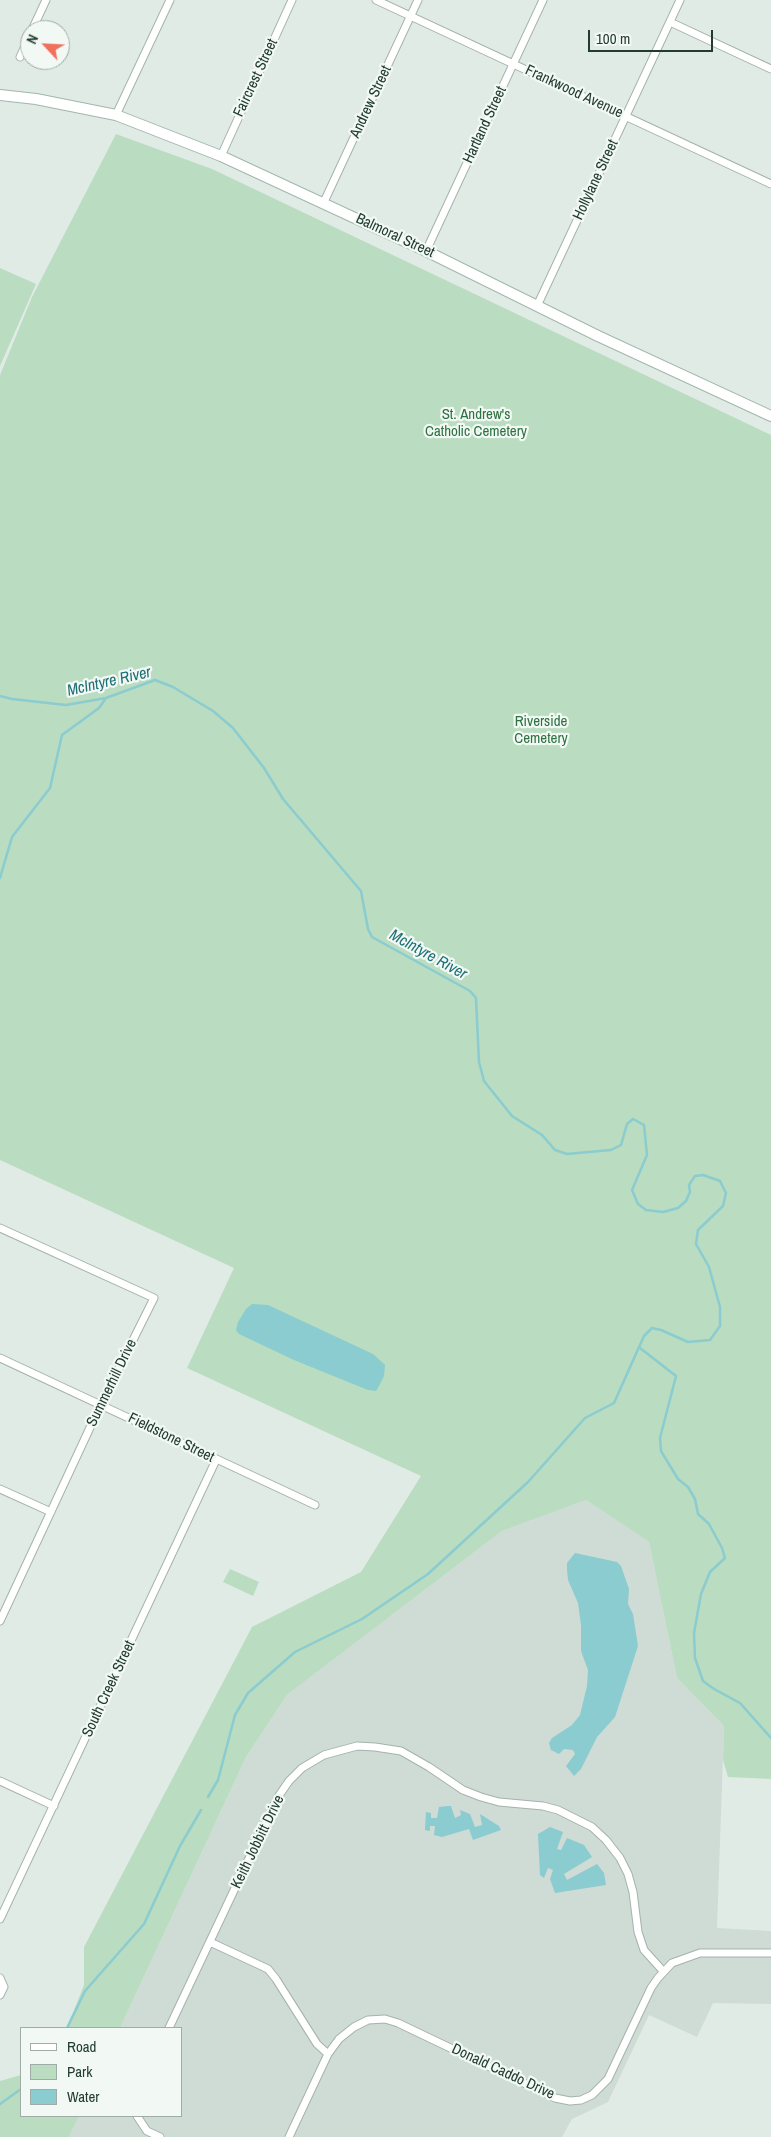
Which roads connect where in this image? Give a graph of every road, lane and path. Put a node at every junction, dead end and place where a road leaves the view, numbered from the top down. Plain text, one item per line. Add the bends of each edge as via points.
1 (46, 0) edge
2 (170, 0) edge
3 (292, 0) edge
4 (376, 0) edge
5 (418, 0) edge
6 (543, 0) edge
7 (680, 0) edge
8 (410, 16) junction
9 (37, 20) edge
10 (670, 22) junction
11 (513, 64) junction
12 (771, 69) edge
13 (2, 95) edge
14 (116, 115) junction
15 (626, 117) junction
16 (221, 156) junction
17 (771, 184) edge
18 (323, 204) junction
19 (426, 251) junction
20 (537, 306) junction
21 (771, 416) edge
22 (0, 1228) edge
23 (0, 1358) edge
24 (101, 1404) junction
25 (216, 1460) junction
26 (0, 1489) edge
27 (315, 1506) dead end
28 (51, 1512) junction
29 (0, 1621) edge
30 (0, 1781) edge
31 (54, 1806) junction
32 (0, 1918) edge
33 (210, 1942) junction
34 (771, 1953) edge
35 (663, 1971) junction
36 (0, 1978) edge
37 (0, 1995) edge
38 (169, 2027) edge
39 (328, 2054) junction
40 (138, 2117) edge
41 (160, 2137) edge
42 (289, 2137) edge

1 - 9 street
2 - 14 street
3 - 16 street, Faircrest Street
4 - 8 street, Frankwood Avenue
5 - 8 street, Andrew Street
6 - 11 street, Hartland Street
7 - 10 street, Hollylane Street
8 - 11 street, Frankwood Avenue
8 - 18 street, Andrew Street
10 - 12 street
10 - 15 street, Hollylane Street
11 - 15 street, Frankwood Avenue
11 - 19 street, Hartland Street
13 - 14 main road, Balmoral Street
14 - 16 main road, Balmoral Street
15 - 17 street, Frankwood Avenue
15 - 20 street, Hollylane Street
16 - 18 main road, Balmoral Street
18 - 19 main road, Balmoral Street
19 - 20 main road, Balmoral Street
20 - 21 main road, Balmoral Street
22 - 24 street, Summerhill Drive via 154,1298
23 - 24 street, Fieldstone Street
24 - 25 street, Fieldstone Street
24 - 28 street, Summerhill Drive
25 - 27 street, Fieldstone Street
25 - 31 street, South Creek Street
26 - 28 street
28 - 29 street, Summerhill Drive
30 - 31 street
31 - 32 street, South Creek Street
33 - 35 street, Keith Jobbitt Drive via 278,1797 289,1781 302,1768 324,1756 357,1746 373,1746 408,1755 463,1790 481,1797 551,1808 592,1827 620,1858 628,1874 644,1950
33 - 38 street, Keith Jobbitt Drive
33 - 39 street via 268,1970 317,2044
34 - 35 street, Donald Caddo Drive via 700,1953 672,1963
35 - 39 street, Donald Caddo Drive via 651,1988 608,2079 592,2095 581,2100 555,2098 384,2018 368,2020 354,2027
36 - 37 street via 4,1987
39 - 42 street, Donald Caddo Drive
40 - 41 street via 148,2131

